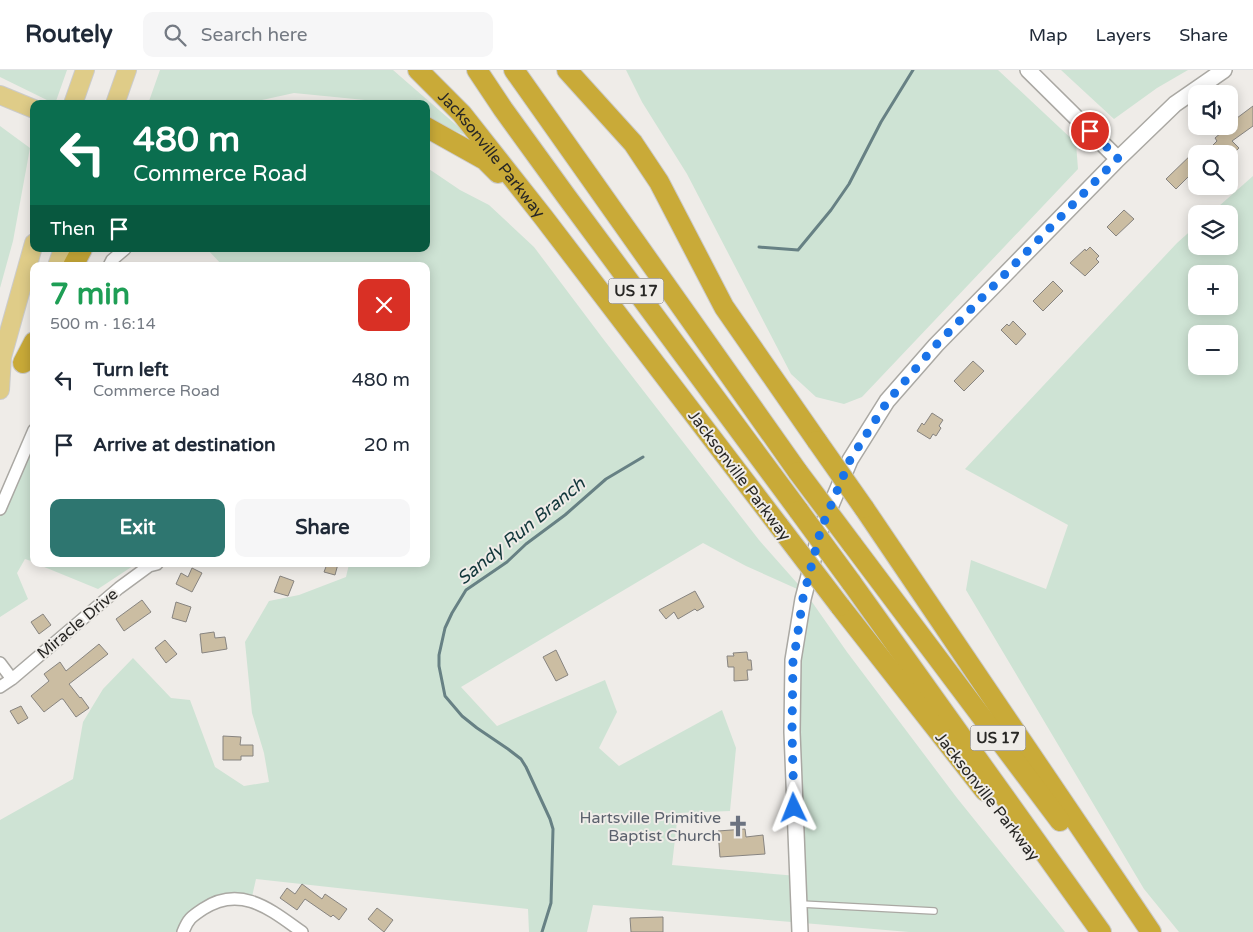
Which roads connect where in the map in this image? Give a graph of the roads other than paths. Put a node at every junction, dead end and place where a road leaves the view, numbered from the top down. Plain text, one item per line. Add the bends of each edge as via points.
1 (85, 70) edge
2 (128, 70) edge
3 (418, 70) edge
4 (477, 70) edge
5 (514, 70) edge
6 (567, 70) edge
7 (1028, 70) edge
8 (1224, 70) edge
9 (0, 95) edge
10 (74, 100) edge
11 (117, 100) edge
12 (30, 107) edge
13 (430, 129) edge
14 (1118, 158) junction
15 (544, 218) junction
16 (31, 252) edge
17 (121, 252) edge
18 (111, 262) edge
19 (30, 343) edge
20 (30, 350) edge
21 (23, 363) junction
22 (0, 387) edge
23 (30, 439) edge
24 (0, 509) edge
25 (148, 567) edge
26 (0, 663) edge
27 (12, 679) junction
28 (0, 687) edge
29 (798, 904) junction
30 (934, 911) dead end
31 (184, 932) edge
32 (302, 932) edge
33 (800, 932) edge
34 (1094, 932) edge
35 (1101, 932) edge
36 (1144, 932) edge
37 (1151, 932) edge

1 - 10 main road
2 - 11 main road
3 - 15 highway, Jacksonville Parkway via 462,114
4 - 35 highway, US 17, bridge via 554,180 851,582
5 - 36 highway, US 17, bridge via 798,472
6 - 37 highway, bridge via 632,143 654,174 724,307
7 - 14 main road
8 - 14 main road via 1176,104
9 - 12 main road
13 - 15 highway via 485,160
14 - 29 main road via 936,345 887,402 850,460 821,529 803,598 793,660
15 - 34 highway, Jacksonville Parkway, bridge
16 - 22 main road via 2,357
17 - 18 street
19 - 21 main road
20 - 21 highway
21 - 22 main road
23 - 24 street
25 - 27 street, Miracle Drive
26 - 27 street
27 - 28 street, Miracle Drive
29 - 30 lane
29 - 33 main road
31 - 32 street via 188,919 215,901 235,899 267,907

